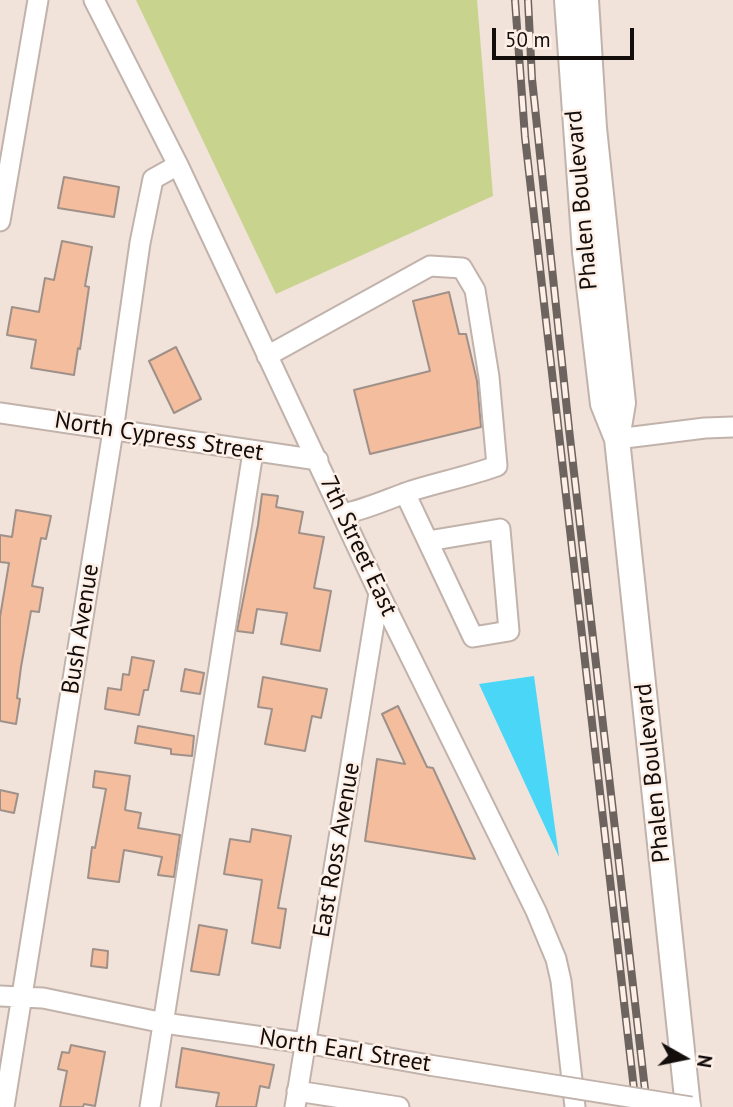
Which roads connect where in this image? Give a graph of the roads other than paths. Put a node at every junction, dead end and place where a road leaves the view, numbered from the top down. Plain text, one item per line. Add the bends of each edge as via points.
1 (38, 0) edge
2 (94, 0) edge
3 (567, 0) edge
4 (586, 0) edge
5 (178, 165) junction
6 (0, 221) edge
7 (267, 356) junction
8 (0, 413) edge
9 (733, 427) edge
10 (113, 431) junction
11 (617, 439) junction
12 (253, 452) junction
13 (318, 460) junction
14 (405, 493) junction
15 (343, 514) junction
16 (428, 541) junction
17 (380, 593) junction
18 (21, 995) junction
19 (0, 996) edge
20 (164, 1023) junction
21 (305, 1043) junction
22 (296, 1099) edge
23 (4, 1107) edge
24 (150, 1107) edge
25 (399, 1107) edge
26 (575, 1107) edge
27 (690, 1107) edge

1 - 6 street
2 - 5 street, 7th Street East
3 - 11 main road, Phalen Boulevard via 585,252 603,404
4 - 11 main road, Phalen Boulevard via 594,128 623,404
5 - 7 street, 7th Street East
5 - 10 street, Bush Avenue via 153,179
7 - 13 street, 7th Street East
7 - 14 street via 430,266 462,268 475,290 497,466
8 - 10 street, North Cypress Street
9 - 11 street
10 - 12 street, North Cypress Street
10 - 18 street, Bush Avenue
11 - 27 main road, Phalen Boulevard
12 - 13 street, North Cypress Street
12 - 20 street
13 - 15 street, 7th Street East
14 - 15 street
14 - 16 street
15 - 17 street, 7th Street East
16 - 16 street via 473,637 509,631 499,529
17 - 21 street, East Ross Avenue
17 - 26 street, 7th Street East via 556,959
18 - 19 street, North Earl Street
18 - 20 street, North Earl Street
18 - 23 street, Bush Avenue
20 - 21 street, North Earl Street
20 - 24 street
21 - 22 street, East Ross Avenue
21 - 27 street, North Earl Street, bridge
22 - 25 street

